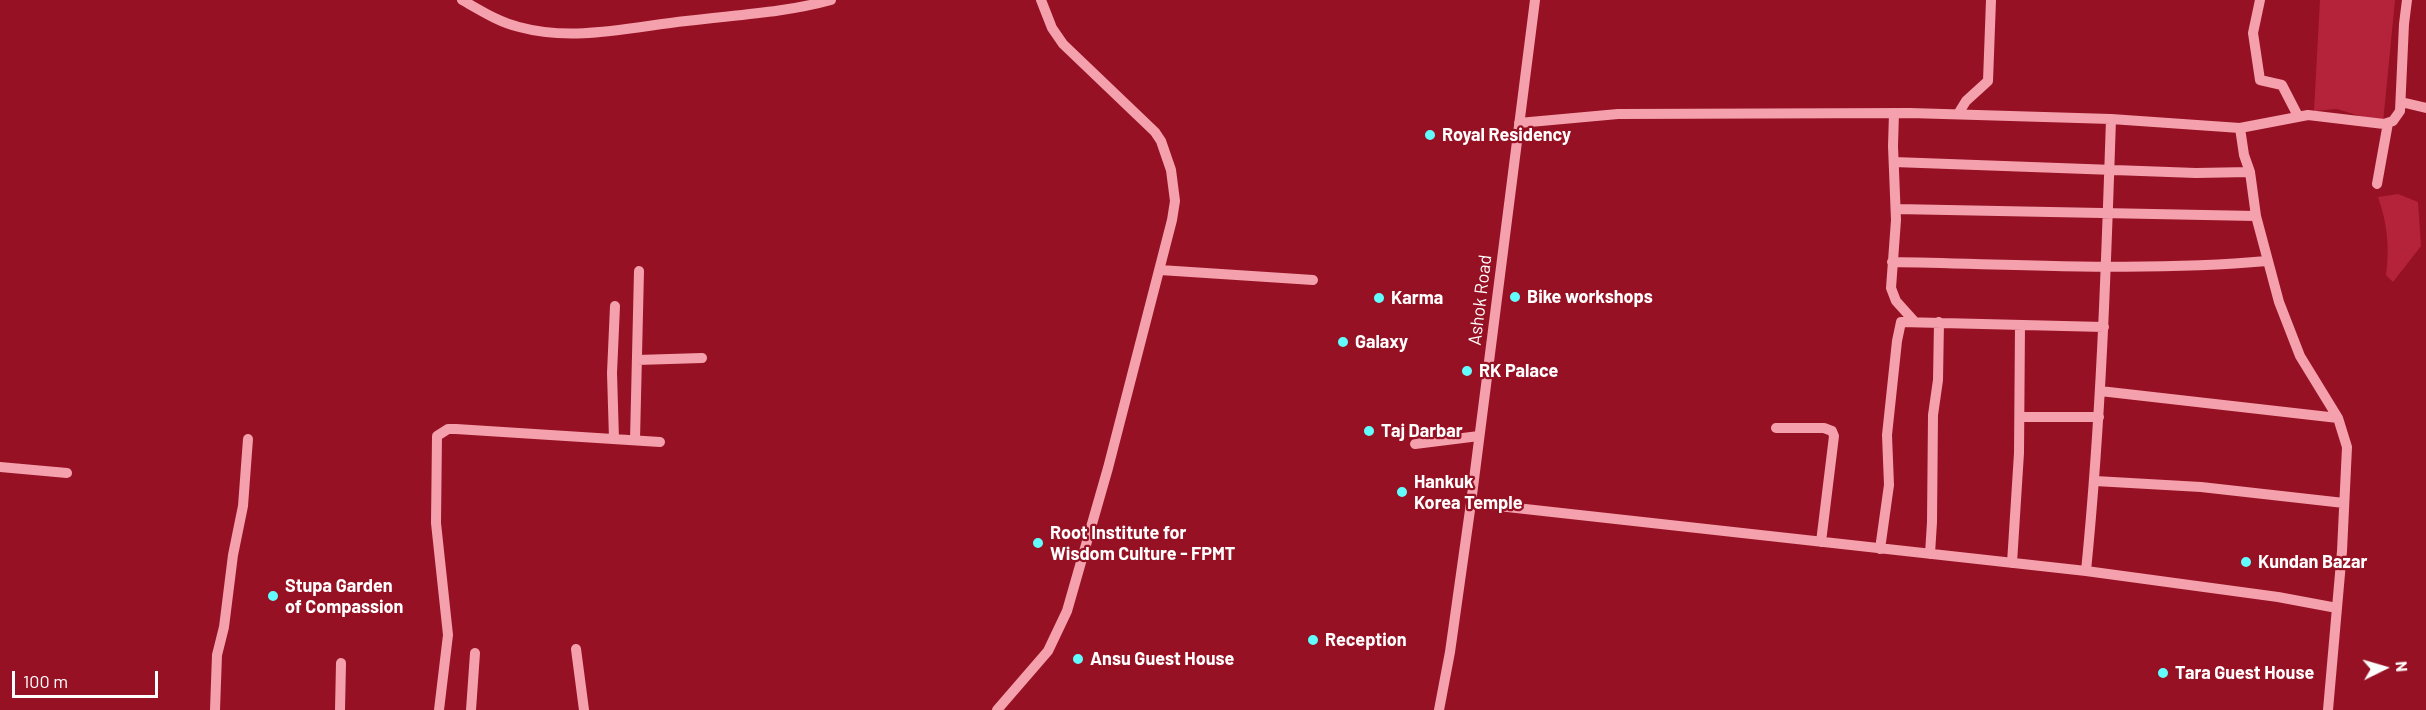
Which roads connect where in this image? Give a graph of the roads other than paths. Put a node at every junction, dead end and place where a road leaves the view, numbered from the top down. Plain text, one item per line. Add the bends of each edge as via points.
1 (462, 0) edge
2 (831, 0) edge
3 (1041, 0) edge
4 (1535, 0) edge
5 (1991, 0) edge
6 (2260, 0) edge
7 (2407, 0) edge
8 (2401, 102) junction
9 (2426, 108) edge
10 (1894, 113) junction
11 (1958, 114) junction
12 (2298, 116) junction
13 (2111, 119) junction
14 (1518, 123) junction
15 (2388, 123) junction
16 (2240, 128) junction
17 (1894, 162) junction
18 (2109, 170) junction
19 (2250, 172) junction
20 (2377, 184) dead end
21 (1896, 209) junction
22 (2107, 215) junction
23 (2256, 216) junction
24 (2267, 261) junction
25 (1892, 262) junction
26 (2106, 268) junction
27 (1160, 270) junction
28 (639, 271) dead end
29 (1313, 280) dead end
30 (615, 306) dead end
31 (1914, 321) junction
32 (1939, 322) junction
33 (2020, 325) junction
34 (2104, 327) junction
35 (702, 358) dead end
36 (637, 360) junction
37 (2100, 391) junction
38 (2020, 417) junction
39 (2099, 417) junction
40 (2338, 418) junction
41 (1776, 428) dead end
42 (1479, 436) junction
43 (614, 438) junction
44 (248, 439) dead end
45 (635, 440) junction
46 (660, 442) dead end
47 (1415, 444) dead end
48 (0, 467) edge
49 (67, 472) dead end
50 (2095, 481) junction
51 (1471, 503) junction
52 (2344, 503) junction
53 (1821, 542) junction
54 (1880, 549) junction
55 (1930, 554) junction
56 (2012, 563) junction
57 (2086, 571) junction
58 (2337, 608) junction
59 (576, 649) dead end
60 (475, 653) dead end
61 (340, 663) dead end
62 (214, 710) edge
63 (340, 710) edge
64 (440, 710) edge
65 (471, 710) edge
66 (584, 710) edge
67 (998, 710) edge
68 (1439, 710) edge
69 (2328, 710) edge

1 - 2 street via 519,27 572,34
3 - 27 street via 1063,44 1161,141 1171,170 1174,201
4 - 14 street, Ashok Road
5 - 11 street via 1988,81
6 - 12 street via 2253,33 2260,80 2282,85
7 - 8 street
8 - 9 street
8 - 15 street via 2397,117
10 - 11 street
10 - 14 street via 1618,114
10 - 17 street
11 - 13 street
12 - 15 street
12 - 16 street
13 - 16 street
13 - 18 street
14 - 42 street, Ashok Road
15 - 20 street
16 - 19 street
17 - 18 street
17 - 21 street
18 - 19 street
18 - 22 street
19 - 23 street
21 - 22 street
21 - 25 street
22 - 23 street
22 - 26 street
23 - 24 street
24 - 26 street
24 - 40 street via 2300,356
25 - 26 street
25 - 31 street via 1892,295
26 - 34 street
27 - 29 street
27 - 67 street via 1067,611 1048,651
28 - 36 street
30 - 43 street
31 - 32 street
31 - 54 street via 1901,322 1898,330
32 - 33 street
32 - 55 street
33 - 34 street
33 - 38 street
34 - 37 street
35 - 36 street
36 - 45 street
37 - 39 street
37 - 40 street
38 - 39 street
38 - 56 street
39 - 50 street
40 - 52 street via 2347,447
41 - 53 street via 1833,431
42 - 47 street
42 - 51 street, Ashok Road
43 - 45 street
43 - 64 street via 448,429 437,436 436,524 448,635
44 - 62 street via 243,506 217,655
45 - 46 street
48 - 49 street
50 - 52 street via 2201,487
50 - 57 street
51 - 53 street
51 - 68 street, Ashok Road
52 - 58 street
53 - 54 street
54 - 55 street
55 - 56 street
56 - 57 street
57 - 58 street
58 - 69 street
59 - 66 street
60 - 65 street
61 - 63 street

